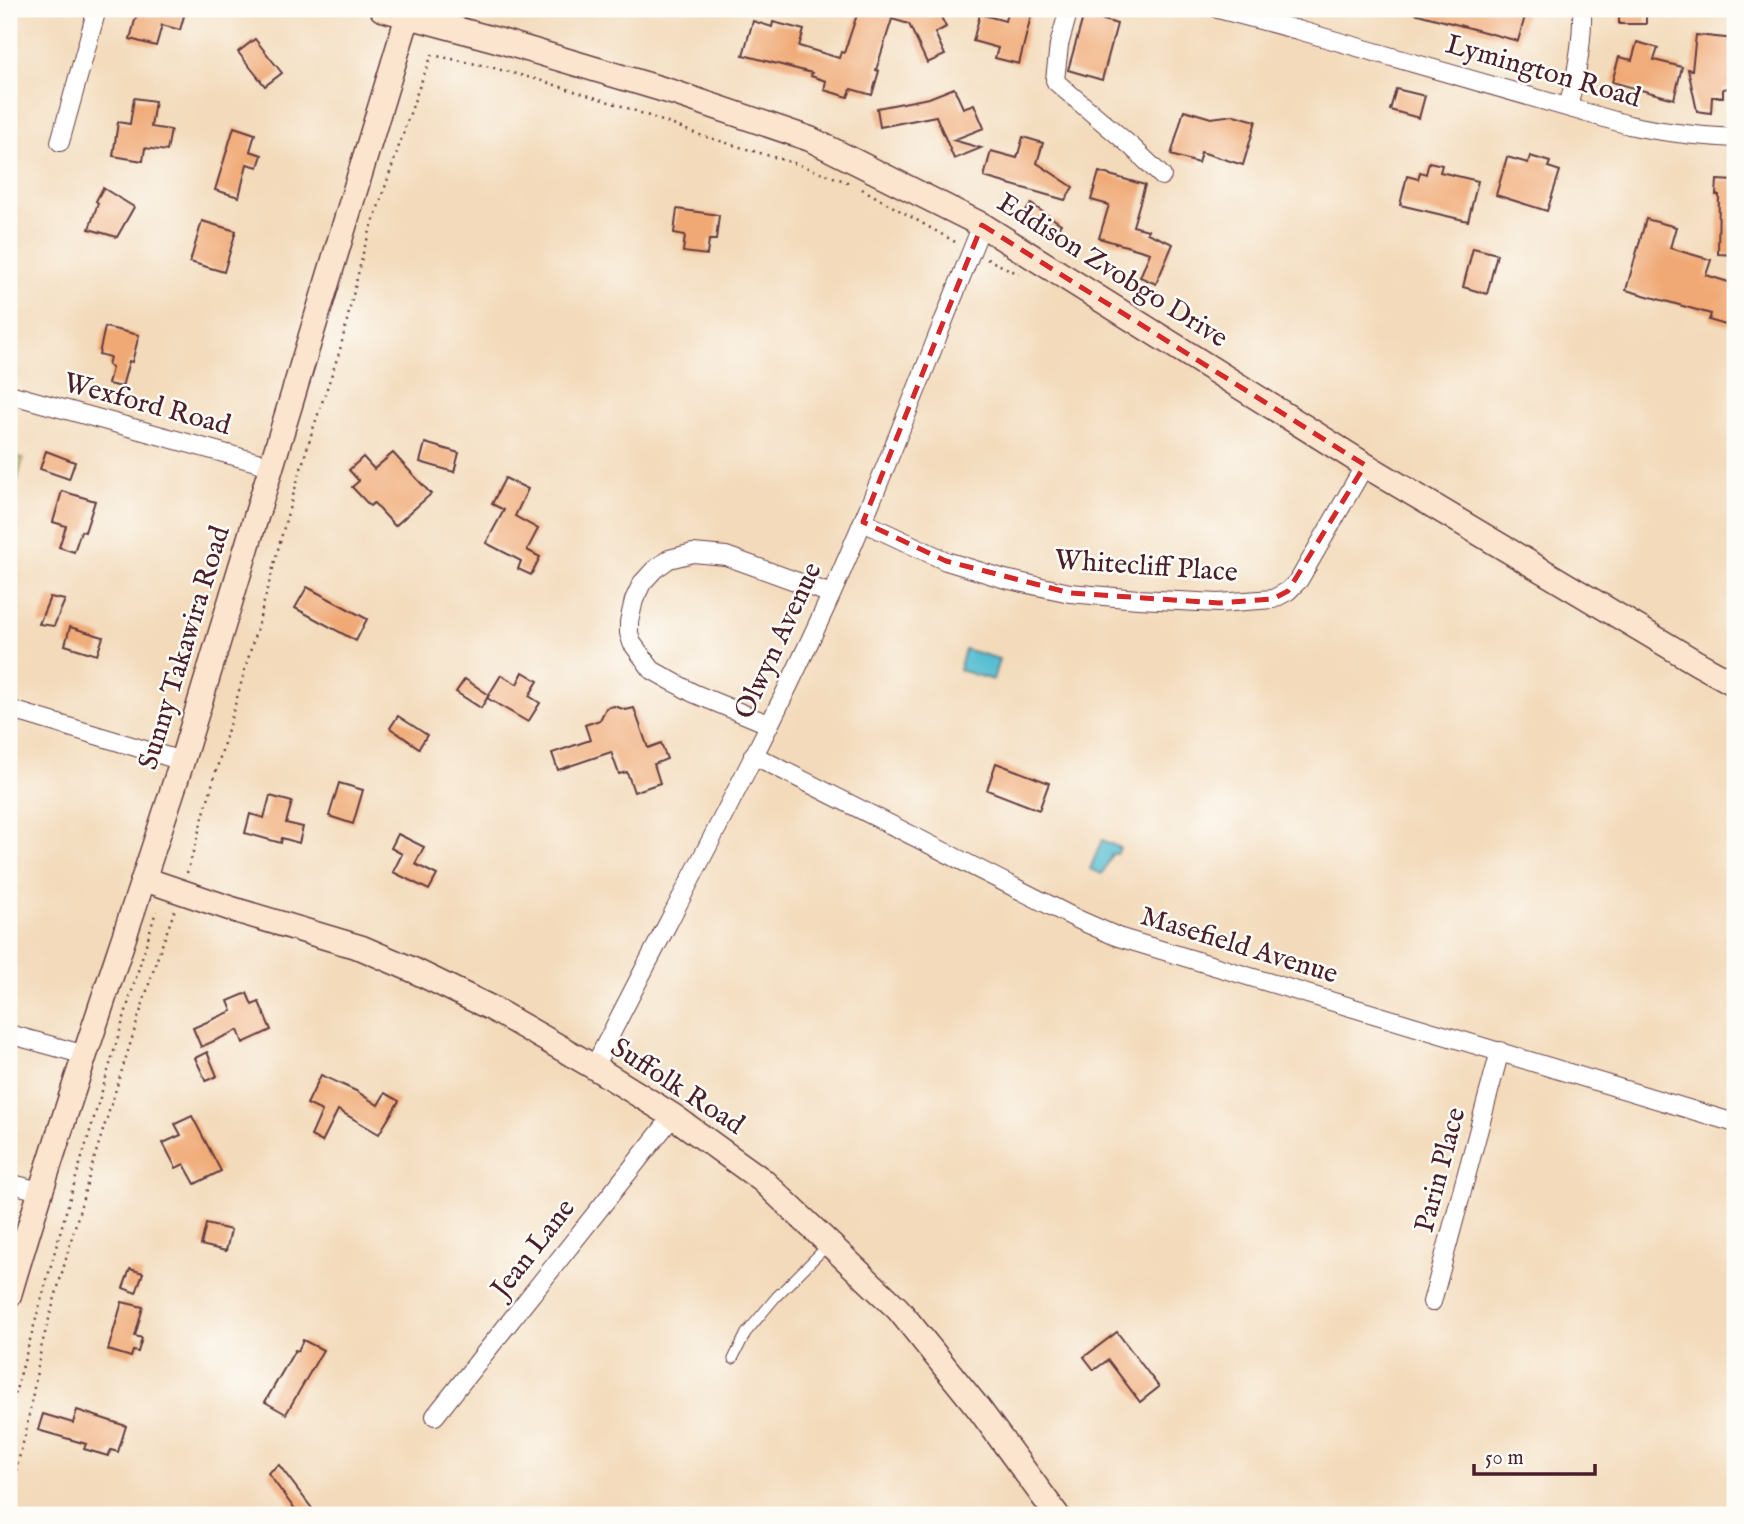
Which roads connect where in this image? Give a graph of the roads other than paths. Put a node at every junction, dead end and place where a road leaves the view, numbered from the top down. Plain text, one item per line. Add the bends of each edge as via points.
1 (97, 9) edge
2 (382, 9) edge
3 (458, 9) edge
4 (1069, 9) edge
5 (1218, 9) edge
6 (1583, 9) edge
7 (409, 13) edge
8 (497, 40) junction
9 (1568, 107) junction
10 (1735, 138) edge
11 (60, 142) dead end
12 (1162, 176) dead end
13 (982, 225) junction
14 (9, 394) edge
15 (271, 466) junction
16 (1365, 466) junction
17 (863, 522) junction
18 (831, 594) junction
19 (1735, 684) edge
20 (9, 709) edge
21 (768, 724) junction
22 (753, 755) junction
23 (182, 761) junction
24 (144, 879) junction
25 (9, 1034) edge
26 (1500, 1051) junction
27 (85, 1055) junction
28 (594, 1067) junction
29 (673, 1115) junction
30 (1735, 1123) edge
31 (9, 1183) edge
32 (39, 1191) junction
33 (829, 1244) junction
34 (9, 1295) edge
35 (1432, 1302) dead end
36 (733, 1359) dead end
37 (435, 1416) dead end
38 (1049, 1512) edge

1 - 11 street
2 - 7 street, Eddison Zvobgo Drive
3 - 8 street
4 - 12 street via 1059,45 1057,84
5 - 9 street, Lymington Road
6 - 9 street via 1583,36
7 - 8 street, Eddison Zvobgo Drive
7 - 15 street, Sunny Takawira Road
8 - 13 street, Eddison Zvobgo Drive via 810,139
9 - 10 street, Lymington Road via 1657,131
13 - 16 street, Eddison Zvobgo Drive
13 - 17 street, Olwyn Avenue
14 - 15 street, Wexford Road
15 - 23 street, Sunny Takawira Road
16 - 17 street, Whitecliff Place via 1299,580 1273,599 1219,603 1070,593 946,561
16 - 19 street, Eddison Zvobgo Drive
17 - 18 street, Olwyn Avenue
18 - 21 street, Olwyn Avenue
18 - 21 street via 726,556 692,552 669,559 642,583 629,633 652,670
20 - 23 street
21 - 22 street, Olwyn Avenue
22 - 26 street, Masefield Avenue via 1118,937
22 - 28 street, Olwyn Avenue
23 - 24 street, Sunny Takawira Road
24 - 27 street, Sunny Takawira Road
24 - 28 street, Suffolk Road via 362,948 493,1009
25 - 27 street
26 - 30 street, Masefield Avenue
26 - 35 street, Parin Place
27 - 32 street, Sunny Takawira Road
28 - 29 street, Suffolk Road
29 - 33 street, Suffolk Road via 762,1180
29 - 37 street, Jean Lane
31 - 32 street
32 - 34 street, Sunny Takawira Road
33 - 36 lane via 776,1297 746,1333
33 - 38 street, Suffolk Road via 898,1309 979,1409

